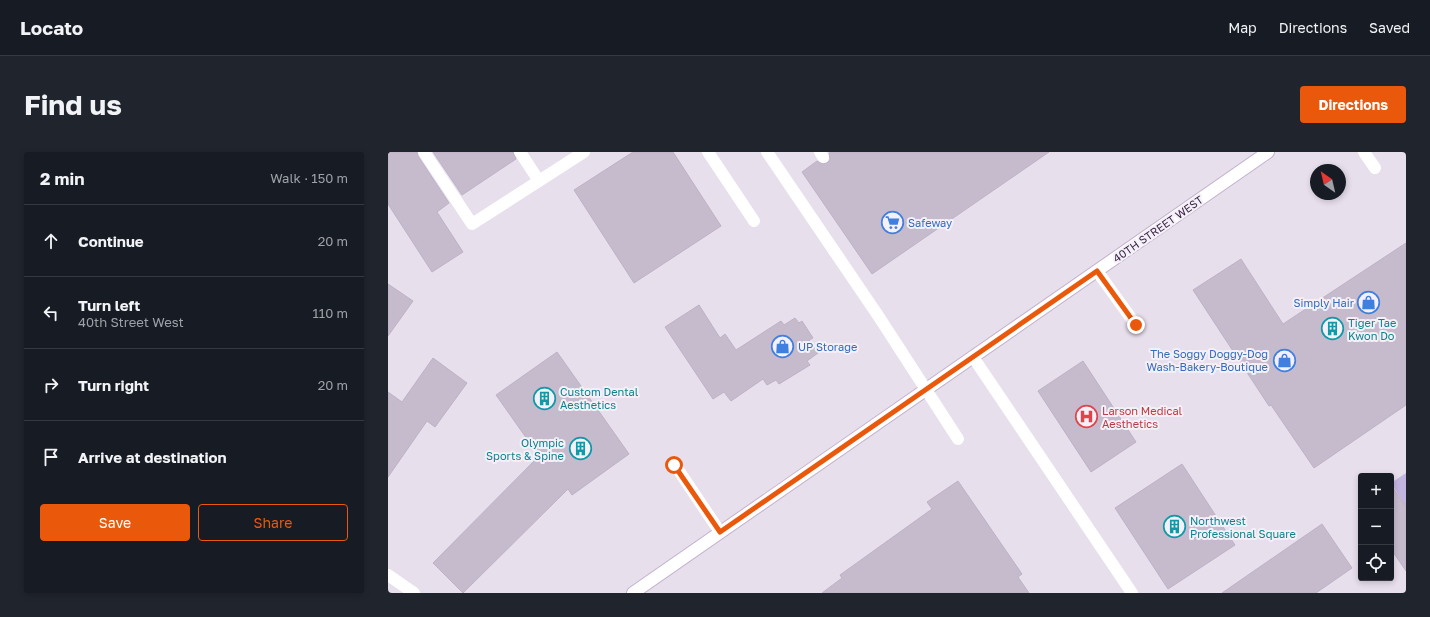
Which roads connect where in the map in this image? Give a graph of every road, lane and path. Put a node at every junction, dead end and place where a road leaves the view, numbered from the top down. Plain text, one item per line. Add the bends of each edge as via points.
1 (424, 152) edge
2 (520, 152) edge
3 (584, 152) edge
4 (708, 152) edge
5 (767, 152) edge
6 (1268, 152) edge
7 (1364, 152) edge
8 (1375, 168) dead end
9 (539, 181) junction
10 (754, 221) dead end
11 (1097, 271) junction
12 (1136, 325) dead end
13 (973, 357) junction
14 (926, 389) junction
15 (958, 439) dead end
16 (674, 465) dead end
17 (720, 532) junction
18 (388, 576) edge
19 (414, 593) edge
20 (633, 593) edge
21 (1132, 593) edge

1 - 9 street via 472,224
2 - 9 street
3 - 9 street
4 - 10 street
5 - 14 street
6 - 11 street, 40TH STREET WEST
7 - 8 street
11 - 12 street
11 - 13 street, 40TH STREET WEST
13 - 14 street, 40TH STREET WEST
13 - 21 street
14 - 15 street
14 - 17 street, 40TH STREET WEST
16 - 17 street
17 - 20 street, 40TH STREET WEST
18 - 19 street

